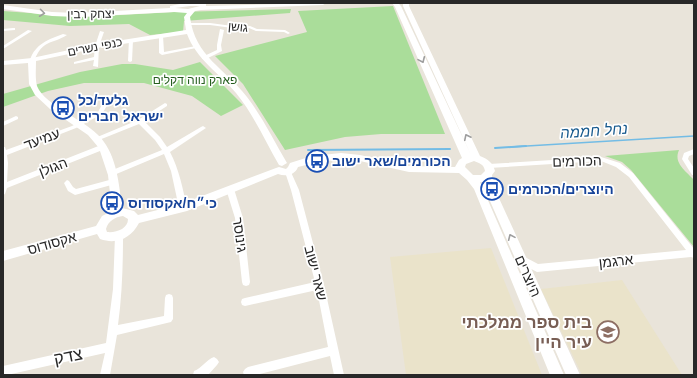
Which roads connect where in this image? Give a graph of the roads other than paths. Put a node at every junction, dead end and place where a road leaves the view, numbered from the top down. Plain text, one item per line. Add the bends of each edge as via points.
1 (323, 3) edge
2 (395, 3) edge
3 (406, 3) edge
4 (26, 4) edge
5 (236, 5) edge
6 (18, 6) edge
7 (189, 6) edge
8 (3, 8) edge
9 (187, 24) junction
10 (410, 24) junction
11 (13, 29) dead end
12 (3, 30) edge
13 (222, 30) dead end
14 (30, 31) dead end
15 (102, 32) dead end
16 (288, 33) dead end
17 (65, 35) dead end
18 (161, 36) junction
19 (131, 40) junction
20 (97, 46) junction
21 (196, 47) junction
22 (3, 48) edge
23 (96, 58) junction
24 (204, 58) junction
25 (32, 60) junction
26 (130, 61) dead end
27 (3, 63) edge
28 (76, 63) dead end
29 (96, 66) dead end
30 (109, 97) dead end
31 (165, 105) dead end
32 (451, 115) junction
33 (16, 118) dead end
34 (140, 121) junction
35 (80, 123) junction
36 (3, 124) edge
37 (203, 128) dead end
38 (97, 139) junction
39 (102, 148) junction
40 (166, 151) junction
41 (694, 151) edge
42 (4, 153) edge
43 (467, 158) junction
44 (477, 159) junction
45 (285, 167) junction
46 (461, 170) junction
47 (488, 171) junction
48 (694, 173) edge
49 (113, 178) junction
50 (471, 178) junction
51 (67, 183) dead end
52 (4, 189) edge
53 (230, 189) junction
54 (183, 208) junction
55 (117, 213) junction
56 (134, 220) junction
57 (100, 229) junction
58 (119, 236) junction
59 (694, 254) edge
60 (3, 256) edge
61 (520, 258) junction
62 (538, 268) junction
63 (530, 280) junction
64 (246, 282) dead end
65 (320, 285) junction
66 (169, 298) dead end
67 (245, 302) dead end
68 (114, 331) junction
69 (111, 347) junction
70 (334, 350) junction
71 (214, 362) dead end
72 (3, 371) edge
73 (248, 372) dead end
74 (105, 375) edge
75 (198, 375) edge
76 (339, 375) edge
77 (557, 375) edge
78 (573, 375) edge

1 - 5 street, יצחק רבין
2 - 10 street
3 - 10 street
4 - 6 street, יצחק רבין
4 - 7 street, יצחק רבין via 86,10
5 - 7 street, יצחק רבין
5 - 9 street via 199,11 192,15
6 -> 7 street, יצחק רבין via 77,15
6 - 8 street, יצחק רבין
7 - 9 street, שאר ישוב
9 - 16 street, גושן via 250,27 256,30
9 - 18 street, כנפי נשרים
9 - 21 street, שאר ישוב
10 - 32 street
11 - 12 street
13 - 24 street, גושן via 220,51
14 - 22 street
15 - 20 street
17 - 25 street via 38,48
18 - 19 street, כנפי נשרים
18 - 21 street via 161,53 164,54
19 - 20 street, כנפי נשרים
19 - 26 street
20 - 23 street
20 - 25 street, כנפי נשרים
21 - 24 street, שאר ישוב
23 - 28 street
23 - 29 street
24 - 45 street, שאר ישוב via 240,93
25 - 27 street, כנפי נשרים
25 - 35 street via 35,90
30 - 35 street, עמיעד via 100,113
31 - 34 street
32 - 43 street
44 -> 32 street
33 - 36 street
34 - 38 street
34 - 40 street via 155,135
35 - 38 street
35 - 42 street, עמיעד
37 - 40 street
38 - 39 street
39 - 49 street via 109,159
39 - 52 street, הגולן
40 - 49 street
40 - 54 street via 179,187
41 - 48 street via 686,155 685,159
42 - 52 street, הגולן
43 - 44 street
43 - 46 street via 462,162
44 - 47 street via 484,161
45 - 46 street via 318,158 343,156 408,169
45 - 53 street
45 - 65 street, שאר ישוב via 295,190
46 - 50 street
47 - 50 street via 479,179
47 - 59 street, הכורמים via 593,159 609,161 631,175
61 -> 47 street, היוצרים via 488,185
49 - 51 street via 75,192 70,190
49 - 55 street
50 - 77 street, היוצרים via 478,187
53 - 54 street
53 - 64 street, גינוסר via 239,218
54 - 56 street
55 - 56 street via 131,214
55 - 57 street via 105,219
56 - 58 street via 128,231
57 - 58 street via 108,238
57 - 60 street, אקסודוס
58 - 68 street
59 - 62 street, ארגמן
61 - 62 street
61 - 63 street, היוצרים
62 - 63 street
63 - 78 street, היוצרים
65 - 67 street
65 - 70 street, שאר ישוב
66 - 68 street via 168,319
68 - 69 street
69 - 72 street, צדק
69 - 74 street
70 - 73 street
70 - 76 street, שאר ישוב
71 - 75 street

